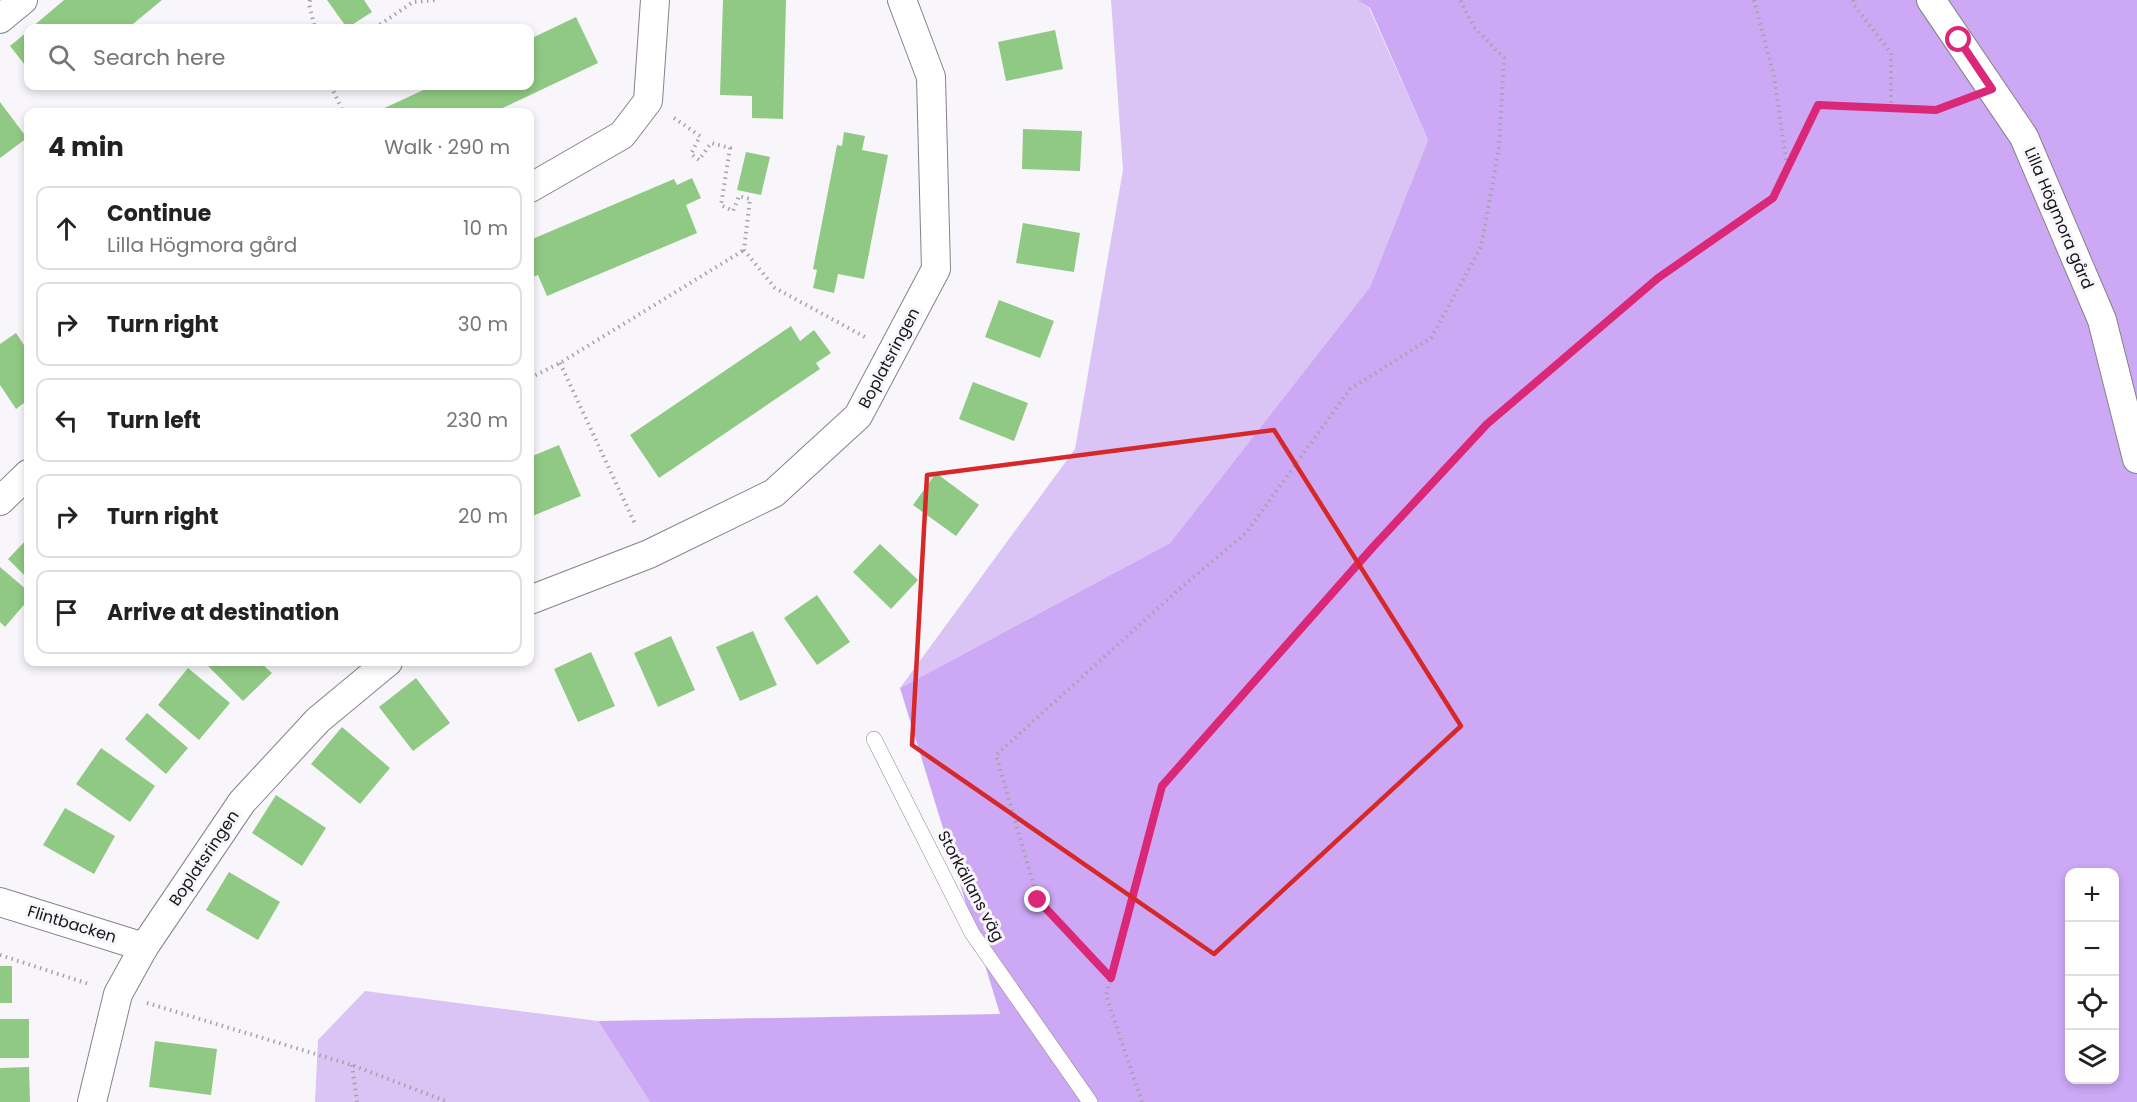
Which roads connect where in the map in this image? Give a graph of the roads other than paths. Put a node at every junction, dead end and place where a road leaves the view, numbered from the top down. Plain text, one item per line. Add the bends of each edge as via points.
1 (22, 0) edge
2 (655, 0) edge
3 (902, 0) edge
4 (1931, 0) edge
5 (0, 19) edge
6 (534, 186) edge
7 (2137, 459) edge
8 (24, 478) edge
9 (0, 501) edge
10 (534, 598) edge
11 (383, 666) edge
12 (874, 739) dead end
13 (0, 902) edge
14 (144, 947) junction
15 (92, 1102) edge
16 (1090, 1102) edge

1 - 5 street
2 - 6 street via 648,101 622,135
3 - 10 street, Boplatsringen via 931,76 936,269 858,416 774,493 649,554
4 - 7 street, Lilla Högmora gård via 2024,137 2103,320
8 - 9 street
11 - 14 street, Boplatsringen via 318,720 242,802
12 - 16 lane, Storkällans väg via 972,933
13 - 14 street, Flintbacken
14 - 15 street, Boplatsringen via 118,994

